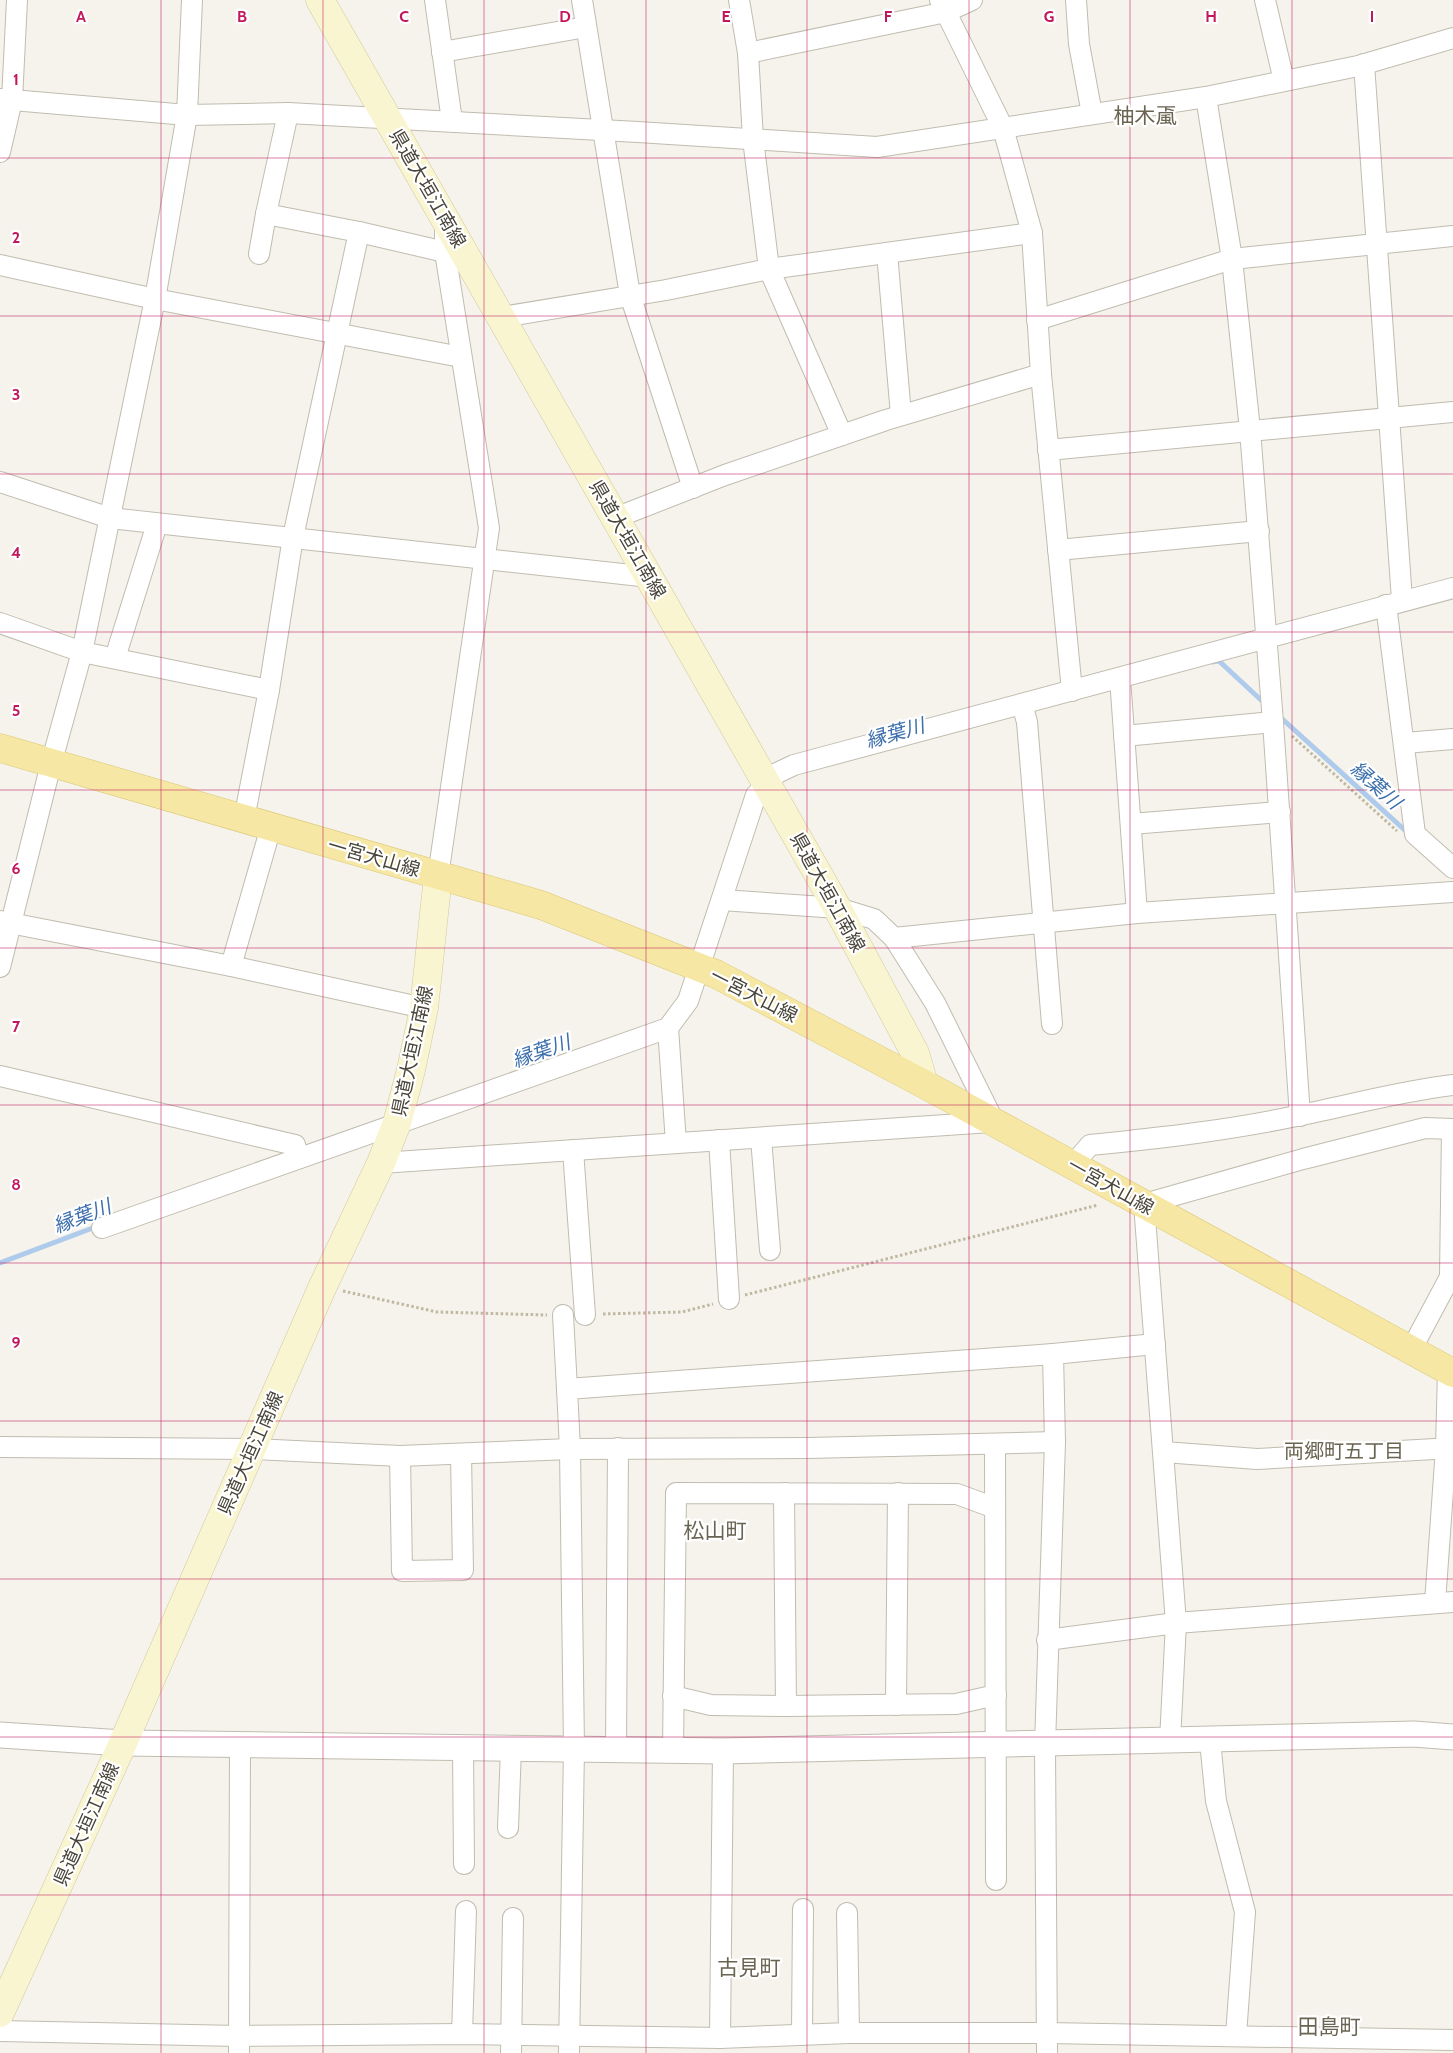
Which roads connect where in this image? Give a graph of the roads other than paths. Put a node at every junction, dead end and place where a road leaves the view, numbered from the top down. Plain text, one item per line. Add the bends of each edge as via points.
1 (17, 0) edge
2 (192, 0) edge
3 (320, 0) edge
4 (435, 0) edge
5 (582, 0) edge
6 (739, 0) edge
7 (972, 0) edge
8 (1076, 0) edge
9 (1265, 0) edge
10 (943, 6) edge
11 (586, 27) junction
12 (1453, 38) edge
13 (442, 52) junction
14 (748, 53) junction
15 (1364, 64) junction
16 (1284, 81) junction
17 (1206, 97) junction
18 (6, 99) edge
19 (288, 113) junction
20 (1092, 114) junction
21 (187, 116) junction
22 (388, 118) junction
23 (452, 121) junction
24 (1003, 128) junction
25 (602, 130) junction
26 (753, 139) junction
27 (0, 152) edge
28 (266, 214) junction
29 (445, 219) junction
30 (359, 232) junction
31 (1032, 233) junction
32 (1453, 236) edge
33 (1377, 245) junction
34 (444, 252) junction
35 (887, 253) junction
36 (259, 254) dead end
37 (1232, 259) junction
38 (0, 265) edge
39 (769, 268) junction
40 (630, 295) junction
41 (155, 299) junction
42 (502, 317) junction
43 (1038, 320) junction
44 (337, 333) junction
45 (462, 357) junction
46 (1041, 374) junction
47 (1453, 412) edge
48 (901, 415) junction
49 (1390, 418) junction
50 (1250, 430) junction
51 (842, 435) junction
52 (1048, 450) junction
53 (0, 482) edge
54 (693, 488) junction
55 (110, 518) junction
56 (615, 518) junction
57 (157, 524) junction
58 (1259, 532) junction
59 (293, 537) junction
60 (1058, 550) junction
61 (483, 559) junction
62 (650, 577) junction
63 (1453, 588) edge
64 (1394, 603) junction
65 (0, 623) edge
66 (1267, 639) junction
67 (82, 652) junction
68 (115, 658) junction
69 (1120, 678) junction
70 (269, 690) junction
71 (1072, 691) junction
72 (1022, 704) junction
73 (1273, 720) junction
74 (1124, 736) junction
75 (1453, 739) edge
76 (1405, 743) junction
77 (0, 748) edge
78 (51, 764) junction
79 (766, 782) junction
80 (1280, 812) junction
81 (244, 818) junction
82 (1130, 824) junction
83 (271, 827) junction
84 (1453, 868) edge
85 (438, 876) junction
86 (1453, 892) edge
87 (722, 900) junction
88 (1286, 904) junction
89 (838, 908) junction
90 (1137, 913) junction
91 (6, 922) edge
92 (1043, 922) junction
93 (894, 938) junction
94 (231, 966) junction
95 (0, 967) edge
96 (700, 968) junction
97 (424, 1008) junction
98 (1052, 1024) dead end
99 (668, 1028) junction
100 (0, 1076) edge
101 (924, 1084) junction
102 (1453, 1085) edge
103 (400, 1115) junction
104 (1300, 1116) junction
105 (993, 1123) junction
106 (1452, 1129) edge
107 (761, 1138) junction
108 (719, 1140) junction
109 (676, 1143) junction
110 (573, 1150) junction
111 (292, 1153) junction
112 (381, 1163) junction
113 (1073, 1165) junction
114 (186, 1191) junction
115 (1144, 1204) junction
116 (129, 1206) dead end
117 (102, 1228) dead end
118 (770, 1250) dead end
119 (729, 1299) dead end
120 (564, 1315) dead end
121 (585, 1315) dead end
122 (1155, 1344) junction
123 (1411, 1350) junction
124 (1054, 1354) junction
125 (1450, 1372) edge
126 (567, 1389) junction
127 (1054, 1442) junction
128 (995, 1444) junction
129 (0, 1447) edge
130 (618, 1448) junction
131 (1450, 1448) edge
132 (252, 1449) junction
133 (570, 1449) junction
134 (1164, 1452) junction
135 (461, 1454) junction
136 (400, 1456) junction
137 (784, 1493) junction
138 (898, 1494) junction
139 (995, 1508) junction
140 (1444, 1603) edge
141 (1176, 1623) junction
142 (1047, 1640) junction
143 (996, 1695) junction
144 (673, 1696) junction
145 (896, 1705) junction
146 (786, 1706) junction
147 (0, 1735) edge
148 (1453, 1737) edge
149 (1170, 1741) junction
150 (1210, 1741) junction
151 (123, 1743) junction
152 (240, 1745) junction
153 (1045, 1745) junction
154 (996, 1746) junction
155 (463, 1747) junction
156 (511, 1748) junction
157 (574, 1748) junction
158 (616, 1749) junction
159 (673, 1751) junction
160 (723, 1751) junction
161 (508, 1828) dead end
162 (464, 1864) dead end
163 (996, 1880) dead end
164 (803, 1909) dead end
165 (466, 1911) dead end
166 (848, 1913) dead end
167 (513, 1918) dead end
168 (0, 2013) edge
169 (0, 2031) edge
170 (849, 2033) junction
171 (462, 2034) junction
172 (802, 2035) junction
173 (1236, 2035) junction
174 (720, 2038) junction
175 (1453, 2040) edge
176 (1048, 2043) edge
177 (239, 2044) edge
178 (511, 2044) edge
179 (570, 2044) edge

1 - 18 street
2 - 21 street
3 - 22 main road, 県道大垣江南線
4 - 13 street
5 - 11 street
6 - 14 street
7 - 10 street
8 - 20 street via 1079,44
9 - 16 street
10 - 14 street
10 - 24 street
11 - 13 street
11 - 25 street
12 - 15 street
13 - 23 street
14 - 26 street
15 - 16 street
15 - 33 street
16 - 17 street
17 - 20 street
17 - 37 street
18 - 21 street
18 - 27 street
19 - 21 street
19 - 22 street
19 - 28 street
20 - 24 street
21 - 41 street
22 - 23 street
22 - 29 main road, 県道大垣江南線
23 - 25 street
24 - 26 street via 877,147
24 - 31 street
25 - 26 street
25 - 40 street
26 - 39 street
28 - 30 street
28 - 36 street
29 - 34 street
29 - 42 main road, 県道大垣江南線
30 - 34 street
30 - 44 street
31 - 35 street
31 - 43 street
32 - 33 street
33 - 37 street
33 - 49 street
34 - 45 street
35 - 39 street
35 - 48 street
37 - 43 street
37 - 50 street
38 - 41 street
39 - 40 street
39 - 51 street
40 - 42 street
40 - 54 street
41 - 44 street
41 - 55 street
42 - 56 main road, 県道大垣江南線
43 - 46 street
44 - 45 street
44 - 59 street
45 - 61 street via 489,528
46 - 48 street
46 - 52 street
47 - 49 street
48 - 51 street
49 - 50 street
49 - 64 street
50 - 52 street
50 - 58 street
51 - 54 street
52 - 60 street
53 - 55 street
54 - 56 street
55 - 57 street
55 - 67 street
56 - 62 main road, 県道大垣江南線
57 - 59 street
57 - 68 street
58 - 60 street
58 - 66 street
59 - 61 street
59 - 70 street
60 - 71 street
61 - 62 street
61 - 85 street
62 - 79 main road, 県道大垣江南線
63 - 64 street
64 - 66 street
64 - 76 street
65 - 67 street
66 - 69 street
66 - 73 street
67 - 68 street
67 - 78 street
68 - 70 street
69 - 71 street
69 - 74 street
70 - 81 street
71 - 72 street
72 - 79 street via 794,765
72 - 92 street via 1027,722
73 - 74 street
73 - 80 street
74 - 82 street
75 - 76 street
76 - 84 street via 1415,834
77 - 78 main road, 一宮犬山線
78 - 81 main road, 一宮犬山線
78 - 91 street
79 - 87 street via 756,795
79 - 89 main road, 県道大垣江南線
80 - 82 street
80 - 88 street
81 - 83 main road, 一宮犬山線
82 - 90 street
83 - 85 main road, 一宮犬山線
83 - 94 street
85 - 96 main road, 一宮犬山線 via 541,905
85 - 97 main road, 県道大垣江南線
86 - 88 street
87 - 89 street
87 - 96 street
88 - 90 street
88 - 104 street
89 - 93 street via 874,919
89 - 101 main road, 県道大垣江南線 via 915,1053
90 - 92 street
91 - 94 street
91 - 95 street
92 - 93 street
92 - 98 street
93 - 105 street via 935,1003
94 - 97 street
96 - 99 street via 688,1001
96 - 101 main road, 一宮犬山線
97 - 103 main road, 県道大垣江南線
99 - 103 street
99 - 109 street
100 - 111 street
101 - 105 main road, 一宮犬山線
102 - 104 street via 1424,1088
103 - 111 street
103 - 112 main road, 県道大垣江南線
104 - 113 street via 1198,1134 1090,1145
105 - 107 street
105 - 113 main road, 一宮犬山線
106 - 115 street via 1425,1128
106 - 123 street via 1450,1277
107 - 108 street
107 - 118 street
108 - 109 street
108 - 119 street
109 - 110 street
110 - 112 street
110 - 121 street
111 - 114 street
112 - 132 main road, 県道大垣江南線
113 - 115 main road, 一宮犬山線
114 - 116 street
114 - 117 street
115 - 122 street
115 - 123 main road, 一宮犬山線
120 - 126 street
122 - 124 street
122 - 134 street
123 - 125 main road, 一宮犬山線
124 - 126 street
124 - 127 street
125 - 131 street
126 - 133 street
127 - 128 street
127 - 142 street
128 - 130 street
128 - 139 street
129 - 132 street
130 - 133 street
130 - 158 street
131 - 134 street via 1257,1459
131 - 140 street
132 - 136 street
132 - 151 main road, 県道大垣江南線
133 - 135 street
133 - 157 street
134 - 141 street
135 - 136 street
135 - 136 street via 463,1570 402,1571
137 - 138 street
137 - 144 street via 676,1493
137 - 146 street
138 - 139 street via 957,1494
138 - 145 street
139 - 143 street
140 - 141 street
141 - 142 street
141 - 149 street
142 - 153 street
143 - 145 street via 956,1704
143 - 154 street
144 - 146 street via 711,1705
144 - 159 street
145 - 146 street
147 - 151 street
148 - 150 street via 1414,1734
149 - 150 street
149 - 153 street
150 - 173 street via 1216,1801 1245,1912
151 - 152 street
151 - 168 main road, 県道大垣江南線
152 - 155 street
152 - 177 street
153 - 154 street
153 - 176 street
154 - 160 street
154 - 163 street
155 - 156 street
155 - 162 street
156 - 157 street
156 - 161 street
157 - 158 street
157 - 179 street
158 - 159 street
159 - 160 street
160 - 174 street
164 - 172 street
165 - 171 street
166 - 170 street
167 - 178 street
169 - 177 street
170 - 172 street
170 - 176 street
171 - 177 street
171 - 178 street
172 - 174 street
173 - 175 street
173 - 176 street
174 - 179 street
178 - 179 street

